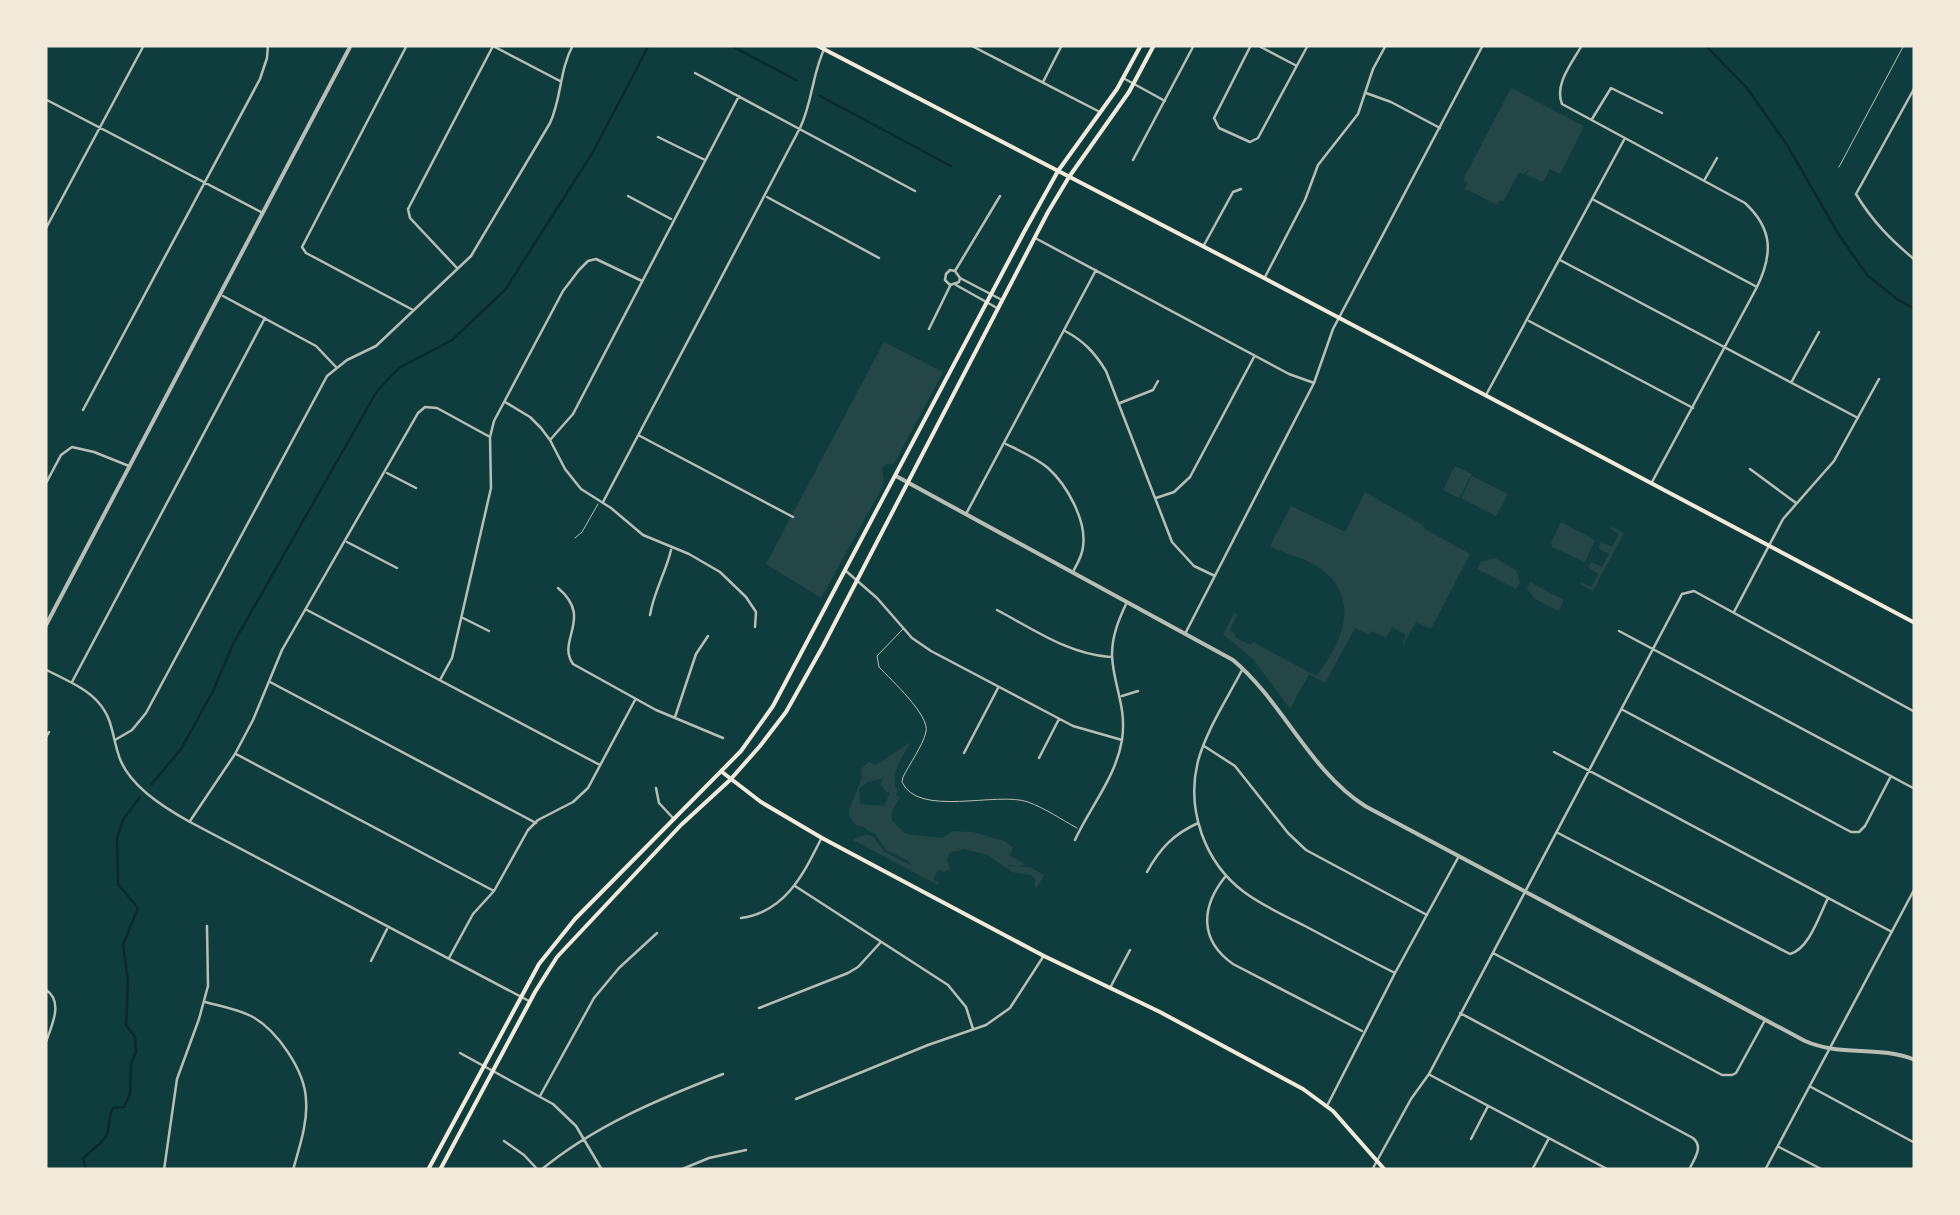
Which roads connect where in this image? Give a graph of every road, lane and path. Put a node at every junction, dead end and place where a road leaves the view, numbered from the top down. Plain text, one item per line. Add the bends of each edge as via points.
1 (144, 45) edge
2 (268, 45) edge
3 (352, 45) edge
4 (407, 45) edge
5 (573, 45) edge
6 (816, 45) edge
7 (970, 45) edge
8 (984, 45) edge
9 (1062, 45) edge
10 (1141, 45) edge
11 (1154, 45) edge
12 (1194, 45) edge
13 (1254, 45) edge
14 (1308, 45) edge
15 (1386, 45) edge
16 (1484, 45) edge
17 (1582, 45) edge
18 (1904, 45) edge
19 (492, 46) edge
20 (825, 47) edge
21 (981, 51) junction
22 (1296, 66) junction
23 (695, 73) dead end
24 (1124, 78) junction
25 (560, 82) junction
26 (1042, 83) junction
27 (1134, 84) junction
28 (1915, 87) edge
29 (1365, 93) junction
30 (739, 96) junction
31 (45, 99) edge
32 (1164, 101) junction
33 (1101, 113) junction
34 (1662, 113) dead end
35 (1591, 120) junction
36 (100, 128) junction
37 (800, 128) junction
38 (1440, 128) junction
39 (658, 137) dead end
40 (1625, 138) junction
41 (1716, 158) dead end
42 (705, 160) junction
43 (1133, 160) dead end
44 (1839, 167) dead end
45 (1058, 170) junction
46 (1069, 177) junction
47 (1704, 180) junction
48 (204, 184) junction
49 (1241, 189) dead end
50 (915, 190) dead end
51 (628, 196) dead end
52 (1000, 196) dead end
53 (765, 197) junction
54 (1592, 199) junction
55 (264, 214) junction
56 (673, 220) junction
57 (45, 230) edge
58 (1036, 238) junction
59 (1203, 248) junction
60 (880, 258) dead end
61 (1560, 260) junction
62 (1915, 260) edge
63 (458, 269) junction
64 (1096, 270) junction
65 (955, 271) junction
66 (960, 278) junction
67 (1264, 278) junction
68 (642, 281) junction
69 (952, 285) junction
70 (1757, 287) junction
71 (990, 294) junction
72 (221, 295) junction
73 (1003, 301) junction
74 (986, 302) junction
75 (999, 309) junction
76 (414, 310) junction
77 (264, 318) junction
78 (1340, 318) junction
79 (1528, 320) junction
80 (929, 329) dead end
81 (1065, 331) junction
82 (1819, 332) dead end
83 (1725, 348) junction
84 (1255, 356) junction
85 (336, 367) junction
86 (1879, 379) dead end
87 (1158, 381) dead end
88 (1791, 383) junction
89 (1314, 384) junction
90 (1486, 396) junction
91 (504, 402) junction
92 (1118, 404) junction
93 (1693, 408) junction
94 (83, 410) dead end
95 (1858, 418) junction
96 (639, 436) junction
97 (490, 438) junction
98 (550, 440) junction
99 (1004, 443) junction
100 (130, 466) junction
101 (1750, 469) dead end
102 (385, 472) junction
103 (896, 476) junction
104 (907, 483) junction
105 (1651, 484) junction
106 (45, 485) edge
107 (416, 488) dead end
108 (1155, 498) junction
109 (602, 502) junction
110 (1798, 504) junction
111 (966, 515) junction
112 (792, 517) dead end
113 (575, 538) dead end
114 (346, 541) junction
115 (1770, 546) junction
116 (672, 548) junction
117 (397, 568) dead end
118 (845, 570) junction
119 (1072, 573) junction
120 (1215, 576) junction
121 (856, 580) junction
122 (558, 588) dead end
123 (1127, 602) junction
124 (306, 609) junction
125 (997, 610) dead end
126 (1734, 613) junction
127 (650, 615) dead end
128 (462, 617) junction
129 (1915, 623) edge
130 (45, 627) edge
131 (755, 627) dead end
132 (903, 629) junction
133 (489, 631) dead end
134 (1620, 631) dead end
135 (1185, 633) junction
136 (708, 636) dead end
137 (1652, 648) junction
138 (1112, 657) junction
139 (45, 669) edge
140 (1243, 669) junction
141 (440, 680) junction
142 (268, 681) junction
143 (71, 683) junction
144 (999, 687) junction
145 (1138, 691) dead end
146 (1121, 696) junction
147 (635, 700) junction
148 (1621, 709) junction
149 (1915, 712) edge
150 (674, 718) junction
151 (1059, 720) junction
152 (48, 732) dead end
153 (723, 738) dead end
154 (45, 739) edge
155 (115, 740) junction
156 (1122, 740) junction
157 (1203, 746) junction
158 (1554, 752) dead end
159 (964, 753) dead end
160 (235, 754) junction
161 (1039, 758) dead end
162 (600, 765) junction
163 (1590, 771) junction
164 (722, 772) junction
165 (1892, 776) junction
166 (730, 780) junction
167 (656, 788) dead end
168 (1915, 789) edge
169 (674, 819) junction
170 (190, 822) junction
171 (536, 823) junction
172 (1198, 823) junction
173 (1080, 830) junction
174 (1557, 832) junction
175 (822, 838) junction
176 (1076, 840) dead end
177 (1459, 856) junction
178 (1147, 872) dead end
179 (1226, 876) junction
180 (795, 886) junction
181 (1915, 888) edge
182 (494, 891) junction
183 (1524, 891) junction
184 (1828, 898) junction
185 (1427, 915) junction
186 (741, 918) dead end
187 (207, 926) dead end
188 (388, 928) junction
189 (1892, 932) junction
190 (657, 933) dead end
191 (881, 942) junction
192 (1130, 950) dead end
193 (1492, 952) junction
194 (1044, 956) junction
195 (370, 960) dead end
196 (449, 960) junction
197 (1394, 973) junction
198 (1110, 988) junction
199 (45, 990) edge
200 (520, 996) junction
201 (205, 1002) junction
202 (530, 1002) junction
203 (760, 1008) dead end
204 (1460, 1013) junction
205 (1765, 1020) junction
206 (974, 1030) junction
207 (1364, 1032) junction
208 (45, 1045) edge
209 (1829, 1049) junction
210 (460, 1054) dead end
211 (1915, 1060) edge
212 (483, 1066) junction
213 (493, 1071) junction
214 (723, 1074) dead end
215 (1429, 1074) junction
216 (1810, 1087) junction
217 (540, 1096) junction
218 (796, 1098) dead end
219 (1327, 1106) junction
220 (1488, 1106) junction
221 (1549, 1138) junction
222 (585, 1139) junction
223 (1471, 1139) dead end
224 (504, 1140) dead end
225 (1915, 1143) edge
226 (1778, 1146) junction
227 (746, 1150) dead end
228 (1376, 1162) junction
229 (164, 1170) edge
230 (294, 1170) edge
231 (428, 1170) edge
232 (440, 1170) edge
233 (539, 1170) edge
234 (602, 1170) edge
235 (680, 1170) edge
236 (1372, 1170) edge
237 (1385, 1170) edge
238 (1532, 1170) edge
239 (1609, 1170) edge
240 (1688, 1170) edge
241 (1765, 1170) edge
242 (1822, 1170) edge

1 - 36 street
2 - 48 street via 260,79
3 - 55 street
4 - 76 street via 302,247
5 - 25 street
6 - 20 main road
7 - 21 street
8 - 21 street
9 - 26 street
10 - 24 main road
11 - 27 main road
12 - 32 street
13 - 22 street
13 - 22 street via 1214,115 1220,128 1246,142 1258,138
14 - 22 street
15 - 29 street
16 - 38 street
17 - 35 street via 1558,92 1562,104
18 - 44 lane
19 - 25 street
19 - 63 street via 408,209
20 - 37 street
20 - 45 main road
21 - 26 street
23 - 30 street
24 - 27 street
24 - 33 main road
25 - 63 street via 550,123 479,246
26 - 33 street
27 - 32 street
27 - 46 main road
28 - 62 street via 1856,194 1890,240
29 - 38 street
29 - 67 street via 1358,114 1318,166
30 - 37 street
30 - 42 street
31 - 36 street
32 - 43 street
33 - 45 main road
34 - 35 street via 1611,88
35 - 40 street
36 - 48 street
36 - 57 street
37 - 50 street
37 - 53 street
38 - 78 street
39 - 42 street
40 - 47 street
40 - 54 street
41 - 47 street
42 - 56 street
45 - 46 main road
45 - 71 main road
46 - 58 main road
46 - 59 main road
47 - 70 street via 1744,203 1767,236 1768,262
48 - 55 street
48 - 94 street
49 - 59 street via 1232,192
51 - 56 street
52 - 65 street
53 - 60 street
53 - 96 street
54 - 61 street
54 - 70 street
55 - 72 street
56 - 68 street
58 - 64 street
58 - 73 main road
59 - 67 main road
61 - 79 street
61 - 83 street
63 - 76 street
64 - 81 street
64 - 84 street
65 - 66 street
65 - 69 street via 946,274
66 - 69 street
66 - 71 street
67 - 78 main road
68 - 91 street via 588,261 563,290
68 - 98 street via 573,414
69 - 74 street
69 - 80 street
70 - 83 street
71 - 73 street
71 - 74 main road
72 - 77 street
72 - 100 street
73 - 75 main road
74 - 75 street
74 - 103 main road
75 - 104 main road
76 - 85 street via 376,346
77 - 85 street via 316,346
77 - 143 street
78 - 89 street
78 - 90 main road
79 - 90 street
79 - 93 street
81 - 92 street via 1098,357
81 - 99 street
82 - 88 street
83 - 88 street
83 - 93 street
84 - 89 street
84 - 108 street via 1190,476 1174,492
85 - 155 street via 146,714
86 - 95 street
87 - 92 street via 1153,390
88 - 95 street
89 - 120 street
90 - 105 main road
91 - 97 street
91 - 98 street
92 - 108 street
93 - 105 street
95 - 110 street
96 - 109 street
96 - 112 street
97 - 102 street via 425,407
97 - 128 street via 491,488
98 - 109 street via 572,480
99 - 111 street
99 - 119 street via 1048,469 1069,495 1084,538
100 - 106 street via 72,447
100 - 130 street
101 - 110 street
102 - 107 street
102 - 114 street
103 - 104 street
103 - 118 main road
104 - 111 street
104 - 121 main road
105 - 115 main road
108 - 120 street via 1178,550
109 - 113 lane
109 - 116 street via 643,535
110 - 115 street
111 - 119 street
114 - 117 street
114 - 124 street
115 - 126 street
115 - 129 main road
116 - 127 street
116 - 131 street via 734,584 756,612
118 - 121 street
118 - 164 main road via 773,706
119 - 123 street
120 - 135 street
121 - 132 street
121 - 166 main road via 786,712
122 - 147 street via 574,613 570,660
123 - 135 street
123 - 138 street via 1114,630
124 - 141 street
124 - 142 street
125 - 138 street via 1074,650
126 - 137 street via 1688,591
126 - 149 street
128 - 133 street
128 - 141 street
132 - 144 street
132 - 173 lane via 876,660 926,725 903,776 906,790 926,800 1026,801
134 - 137 street
135 - 140 street
136 - 150 street
137 - 148 street
137 - 165 street
138 - 146 street
139 - 143 street
140 - 157 street
140 - 177 street via 1345,793
141 - 162 street
142 - 160 street
142 - 171 street
143 - 155 street via 101,706
144 - 151 street
144 - 159 street
145 - 146 street
146 - 156 street
147 - 150 street
147 - 162 street
148 - 163 street
148 - 165 street via 1851,832 1865,826
150 - 153 street
151 - 156 street
151 - 161 street
152 - 154 street
155 - 170 street via 132,779
156 - 173 street
157 - 172 street via 1194,784
157 - 185 street via 1234,766 1306,850
158 - 163 street
160 - 170 street
160 - 182 street
162 - 171 street via 581,795
163 - 174 street
163 - 184 street
164 - 166 main road
164 - 169 main road
165 - 168 street
166 - 175 main road
166 - 202 main road via 567,944
167 - 169 street
169 - 200 main road via 559,938
170 - 188 street
171 - 182 street
172 - 178 street via 1168,841
172 - 179 street
173 - 176 street
174 - 183 street
174 - 184 street via 1790,954 1800,951
175 - 180 street
175 - 194 main road
177 - 183 street
177 - 185 street
179 - 197 street via 1258,901
179 - 207 street via 1207,914 1220,953
180 - 186 street via 771,908
180 - 191 street
181 - 189 street
182 - 196 street via 473,914
183 - 193 street
183 - 205 street
184 - 189 street
185 - 197 street
187 - 201 street
188 - 195 street
188 - 196 street
189 - 209 street
190 - 217 street via 594,998
191 - 203 street via 858,968
191 - 206 street via 954,990
192 - 198 street
193 - 204 street
193 - 205 street via 1727,1076 1736,1073
194 - 198 main road
194 - 206 street via 1010,1008
196 - 200 street
197 - 207 street
198 - 219 main road
199 - 208 street via 56,1002
200 - 202 street
200 - 212 main road
201 - 229 street via 177,1079
201 - 230 street via 264,1024 300,1073 306,1116
202 - 213 main road
204 - 215 street
204 - 240 street via 1694,1138 1699,1144
205 - 209 street
206 - 218 street
207 - 219 street
209 - 211 street
209 - 216 street
210 - 212 street
212 - 213 street
212 - 231 main road
213 - 217 street
213 - 232 main road
214 - 222 street
215 - 220 street
215 - 228 street
216 - 225 street
216 - 226 street
217 - 222 street
219 - 228 main road
220 - 221 street
220 - 223 street
221 - 238 street
221 - 239 street
222 - 233 street
222 - 234 street
224 - 233 street
226 - 241 street
226 - 242 street
227 - 235 street
228 - 236 street
228 - 237 main road

